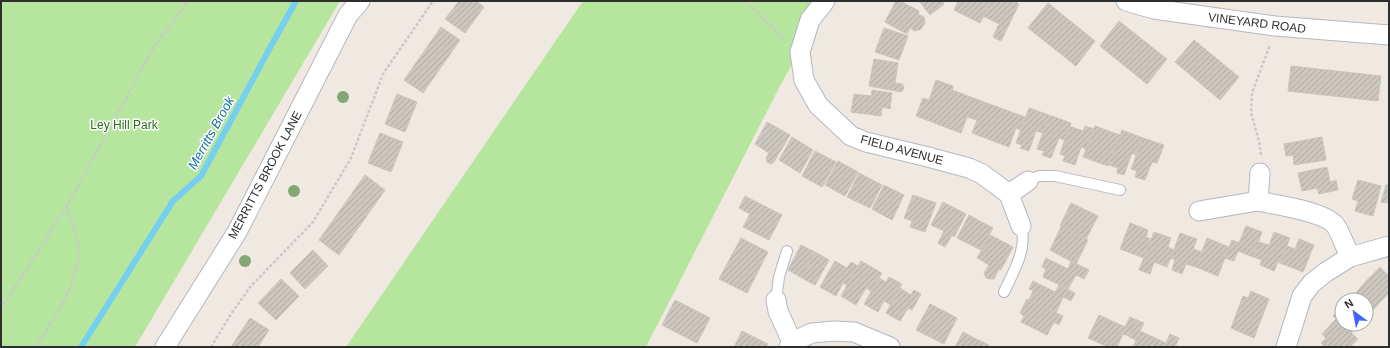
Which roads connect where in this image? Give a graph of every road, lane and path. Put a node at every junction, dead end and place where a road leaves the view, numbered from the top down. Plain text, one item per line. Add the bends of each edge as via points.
1 (188, 1) edge
2 (360, 1) edge
3 (433, 1) edge
4 (746, 1) edge
5 (825, 1) edge
6 (1126, 1) edge
7 (1275, 26) junction
8 (1389, 35) edge
9 (800, 52) junction
10 (1260, 173) joint
11 (1028, 181) joint
12 (1120, 190) dead end
13 (1009, 194) junction
14 (1258, 202) junction
15 (67, 206) junction
16 (1199, 211) dead end
17 (1022, 226) joint
18 (1389, 246) edge
19 (787, 251) dead end
20 (1350, 257) junction
21 (1004, 292) dead end
22 (776, 300) joint
23 (1, 309) edge
24 (791, 344) edge
25 (36, 347) edge
26 (164, 347) edge
27 (211, 347) edge
28 (890, 347) edge
29 (1286, 347) edge

1 - 15 path via 154,47
2 - 26 street, MERRITTS BROOK LANE via 348,15 237,232
3 - 27 path via 382,74 351,158 313,222 251,286
4 - 9 path via 782,38
5 - 9 street, FIELD AVENUE via 810,20
6 - 7 street, VINEYARD ROAD via 1154,8
7 - 8 street, VINEYARD ROAD
7 - 10 path via 1252,93 1251,113 1262,163
9 - 13 street, FIELD AVENUE via 804,80 818,105 851,136 969,168 982,174
10 - 14 street
11 - 12 lane via 1039,176 1055,176
11 - 13 street
13 - 17 street
14 - 16 street
14 - 20 street via 1295,208 1323,217 1335,225
15 - 23 path
15 - 25 path via 78,242 77,261 71,286
17 - 21 lane via 1023,249
18 - 20 street
19 - 22 lane via 779,277
20 - 29 street via 1312,283 1302,296
22 - 24 street
24 - 28 street via 812,333 834,330 854,332

